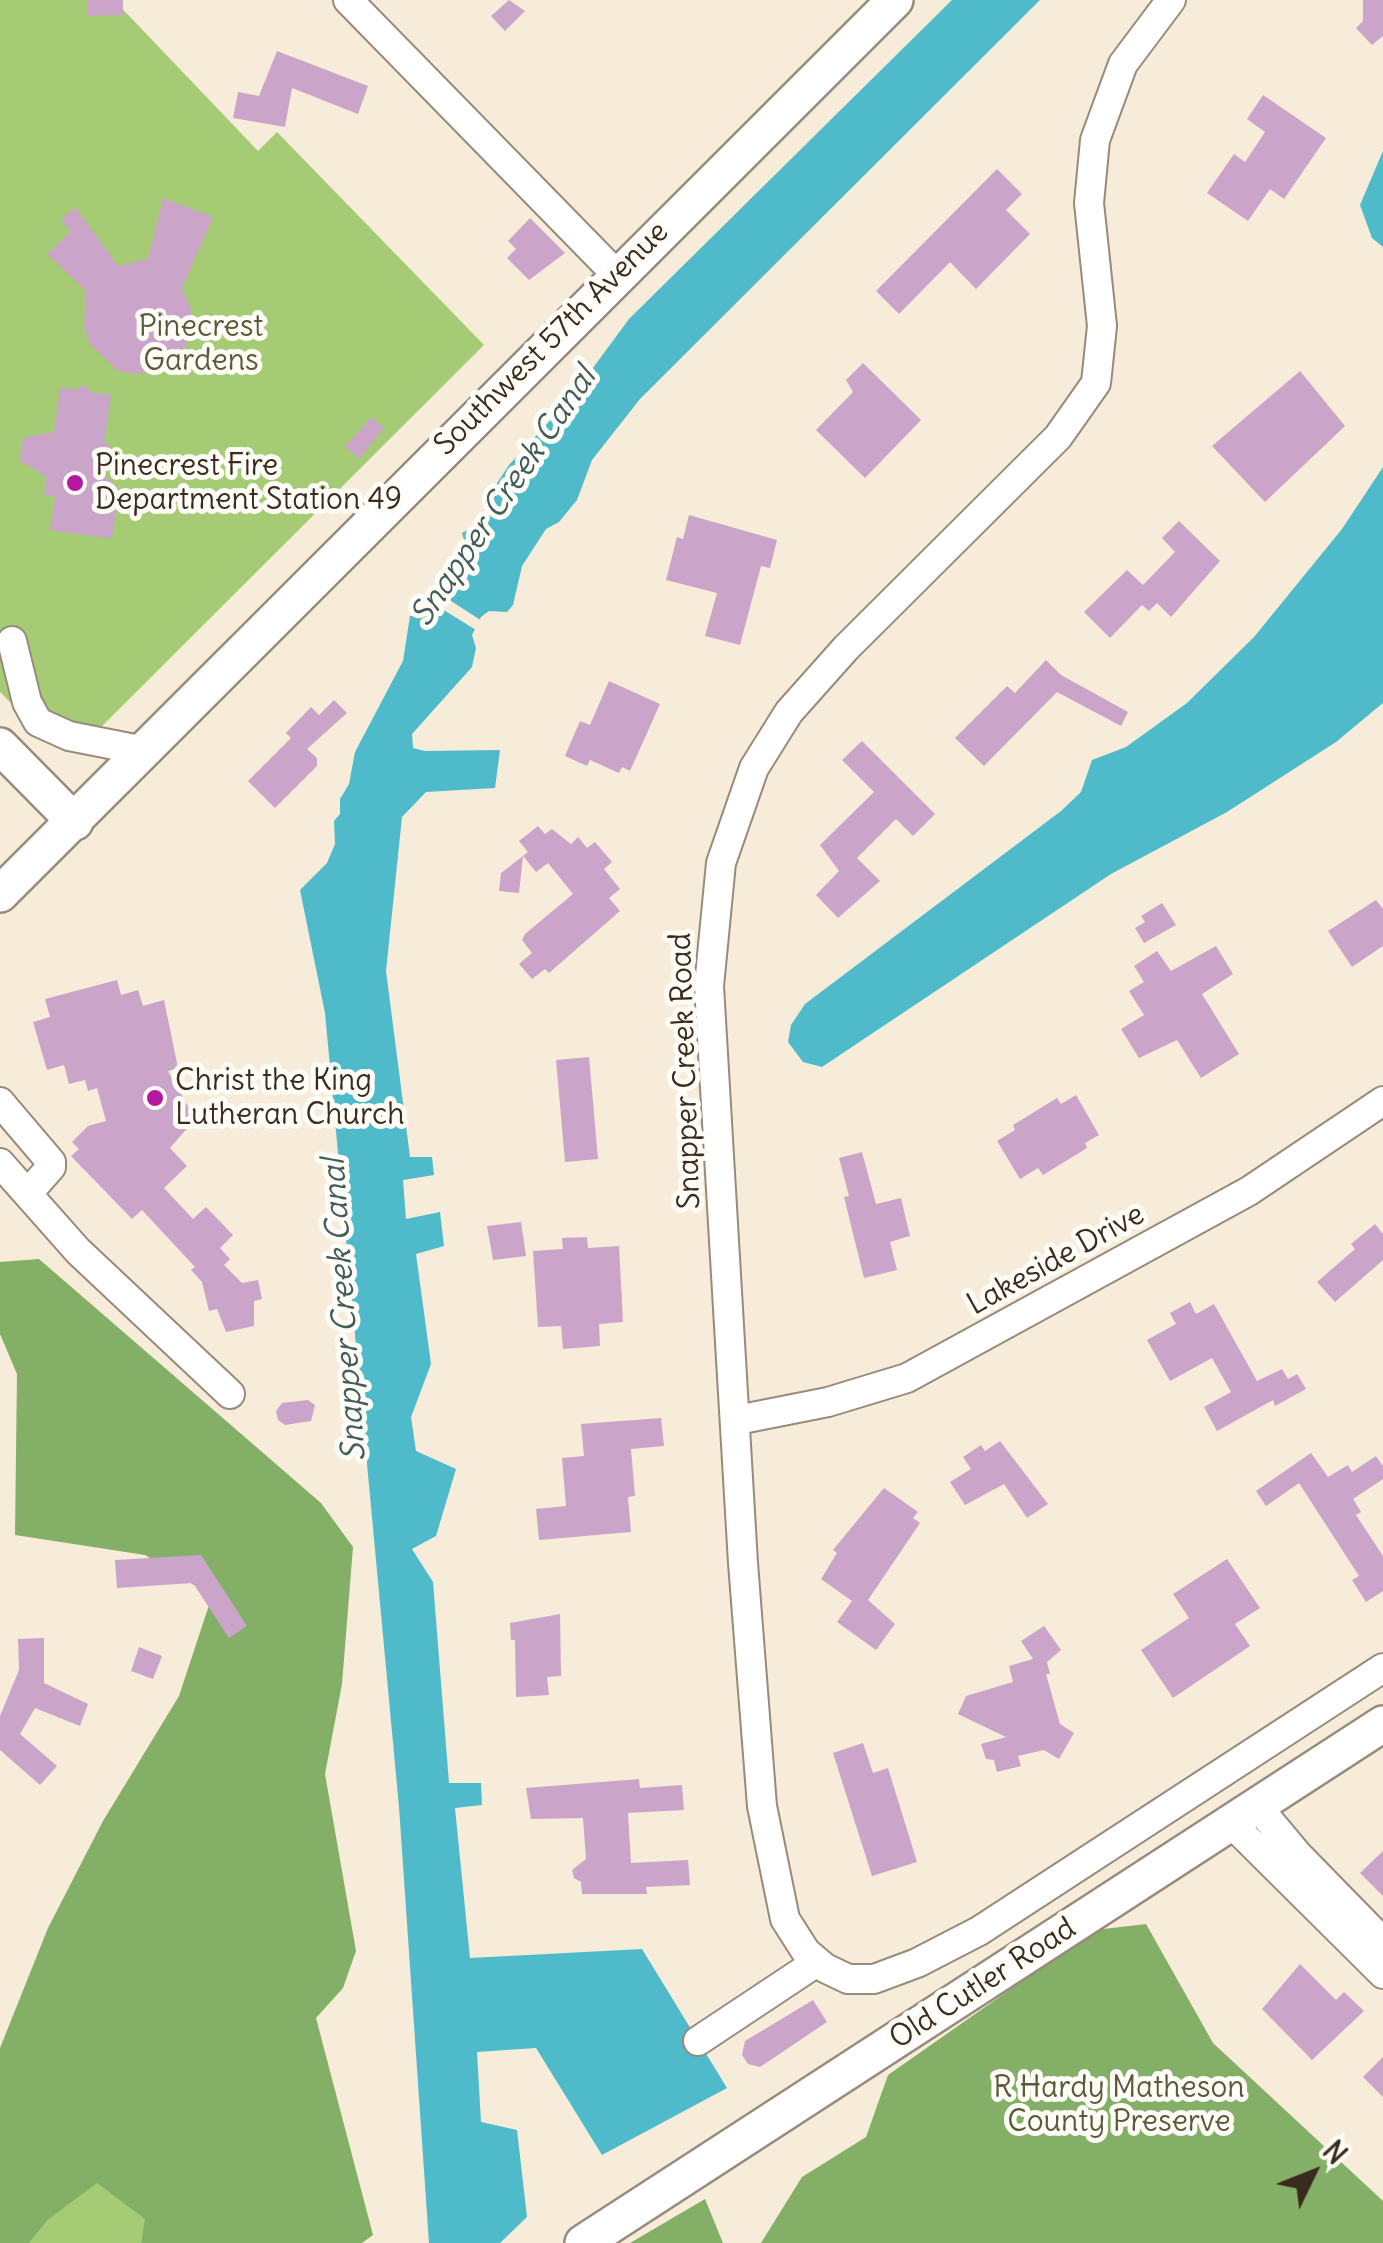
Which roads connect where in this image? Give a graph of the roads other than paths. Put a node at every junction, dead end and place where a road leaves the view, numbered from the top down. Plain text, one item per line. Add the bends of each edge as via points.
1 (348, 0) edge
2 (895, 0) edge
3 (1171, 0) edge
4 (618, 275) junction
5 (12, 641) dead end
6 (0, 746) edge
7 (145, 751) junction
8 (75, 822) junction
9 (0, 894) edge
10 (1383, 1101) edge
11 (0, 1102) edge
12 (0, 1162) edge
13 (29, 1192) junction
14 (230, 1394) dead end
15 (737, 1420) junction
16 (1383, 1668) edge
17 (1383, 1724) edge
18 (1244, 1815) junction
19 (1340, 1915) junction
20 (1383, 1942) edge
21 (827, 1969) junction
22 (1383, 1974) edge
23 (698, 2041) dead end
24 (583, 2243) edge

1 - 4 street
2 - 4 main road, Southwest 57th Avenue
3 - 15 street, Snapper Creek Road via 1123,64 1095,140 1089,203 1102,326 1096,383 1058,437 804,694 764,750 731,827 714,901 710,986
4 - 7 main road, Southwest 57th Avenue
5 - 7 street via 38,722 70,736
6 - 8 main road
7 - 8 main road, Southwest 57th Avenue
8 - 9 main road, Southwest 57th Avenue
10 - 15 street, Lakeside Drive via 1249,1191 919,1372 859,1394
11 - 13 street via 50,1162
12 - 13 street
13 - 14 street via 78,1251
15 - 21 street, Snapper Creek Road via 762,1806 785,1919
16 - 21 street, Old Cutler Road via 958,1944 860,1982
17 - 18 main road, Old Cutler Road
18 - 19 street
18 - 24 main road, Old Cutler Road
19 - 20 street
19 - 22 street
21 - 23 street

